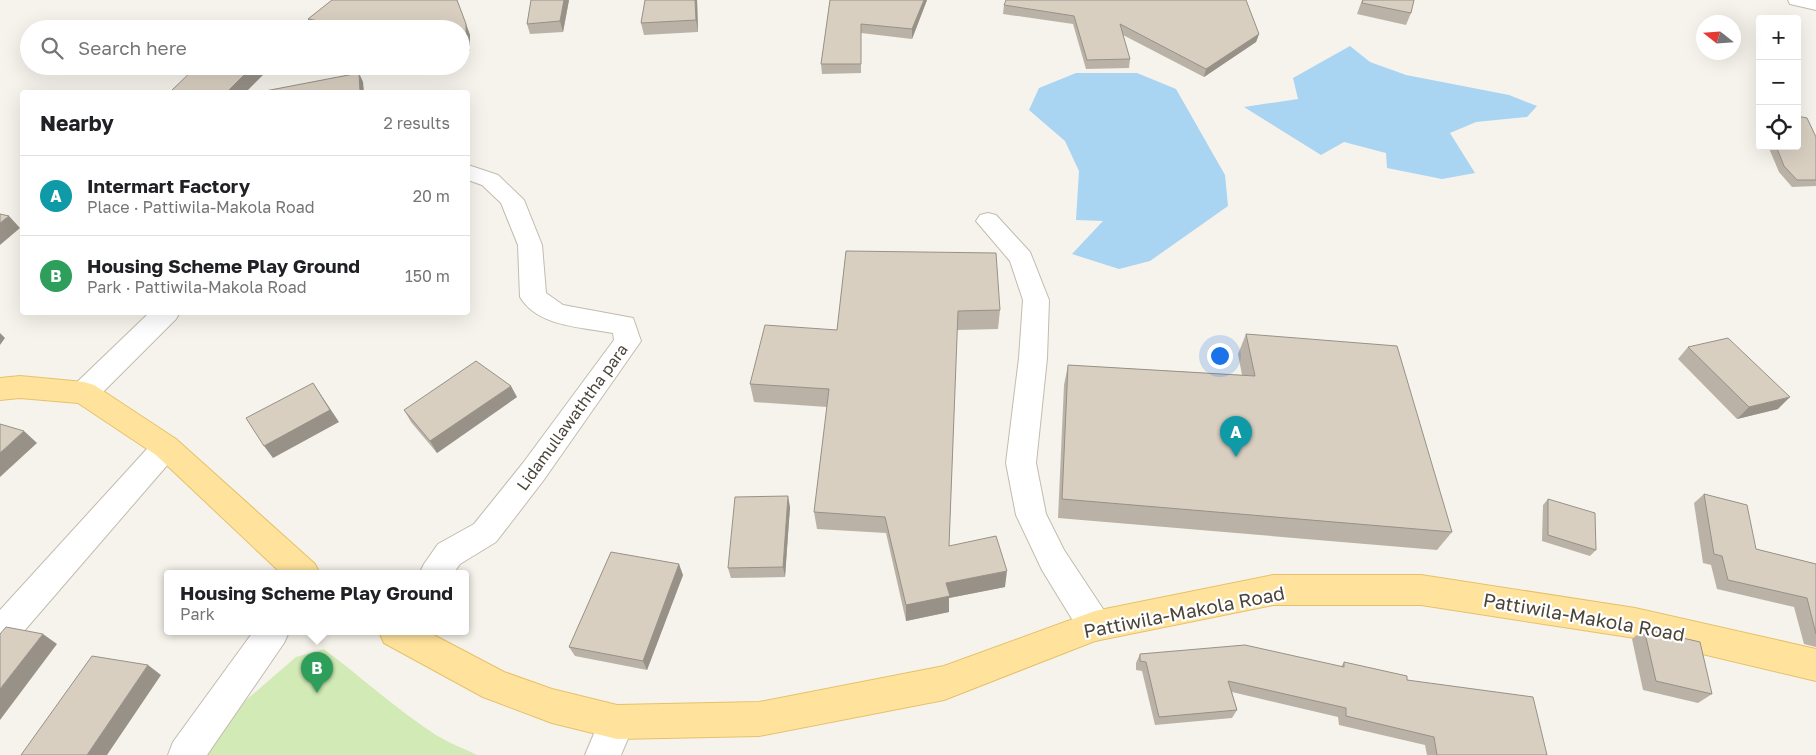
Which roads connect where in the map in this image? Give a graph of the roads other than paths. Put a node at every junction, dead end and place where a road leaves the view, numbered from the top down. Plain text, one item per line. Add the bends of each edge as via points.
1 (1797, 0) edge
2 (1816, 4) edge
3 (470, 173) edge
4 (988, 221) dead end
5 (164, 315) edge
6 (0, 389) edge
7 (84, 393) junction
8 (166, 447) junction
9 (300, 570) edge
10 (438, 570) edge
11 (1095, 626) junction
12 (0, 634) edge
13 (270, 635) edge
14 (402, 635) edge
15 (1816, 665) edge
16 (617, 722) junction
17 (186, 755) edge
18 (603, 755) edge

1 - 2 street
3 - 10 street, Lidamullawaththa para via 490,180 512,200 530,245 533,296 556,314 624,325 628,341 485,533 449,554
4 - 11 street via 1022,258 1036,300 1021,463 1031,515 1053,560
5 - 7 street
6 - 7 main road
7 - 8 main road
8 - 9 main road
8 - 12 street
11 - 15 main road, Pattiwila-Makola Road via 1274,590 1421,590 1635,622
11 - 16 main road, Pattiwila-Makola Road via 935,684 759,719
13 - 17 street
14 - 16 main road, Pattiwila-Makola Road via 495,685 552,706
16 - 18 street

